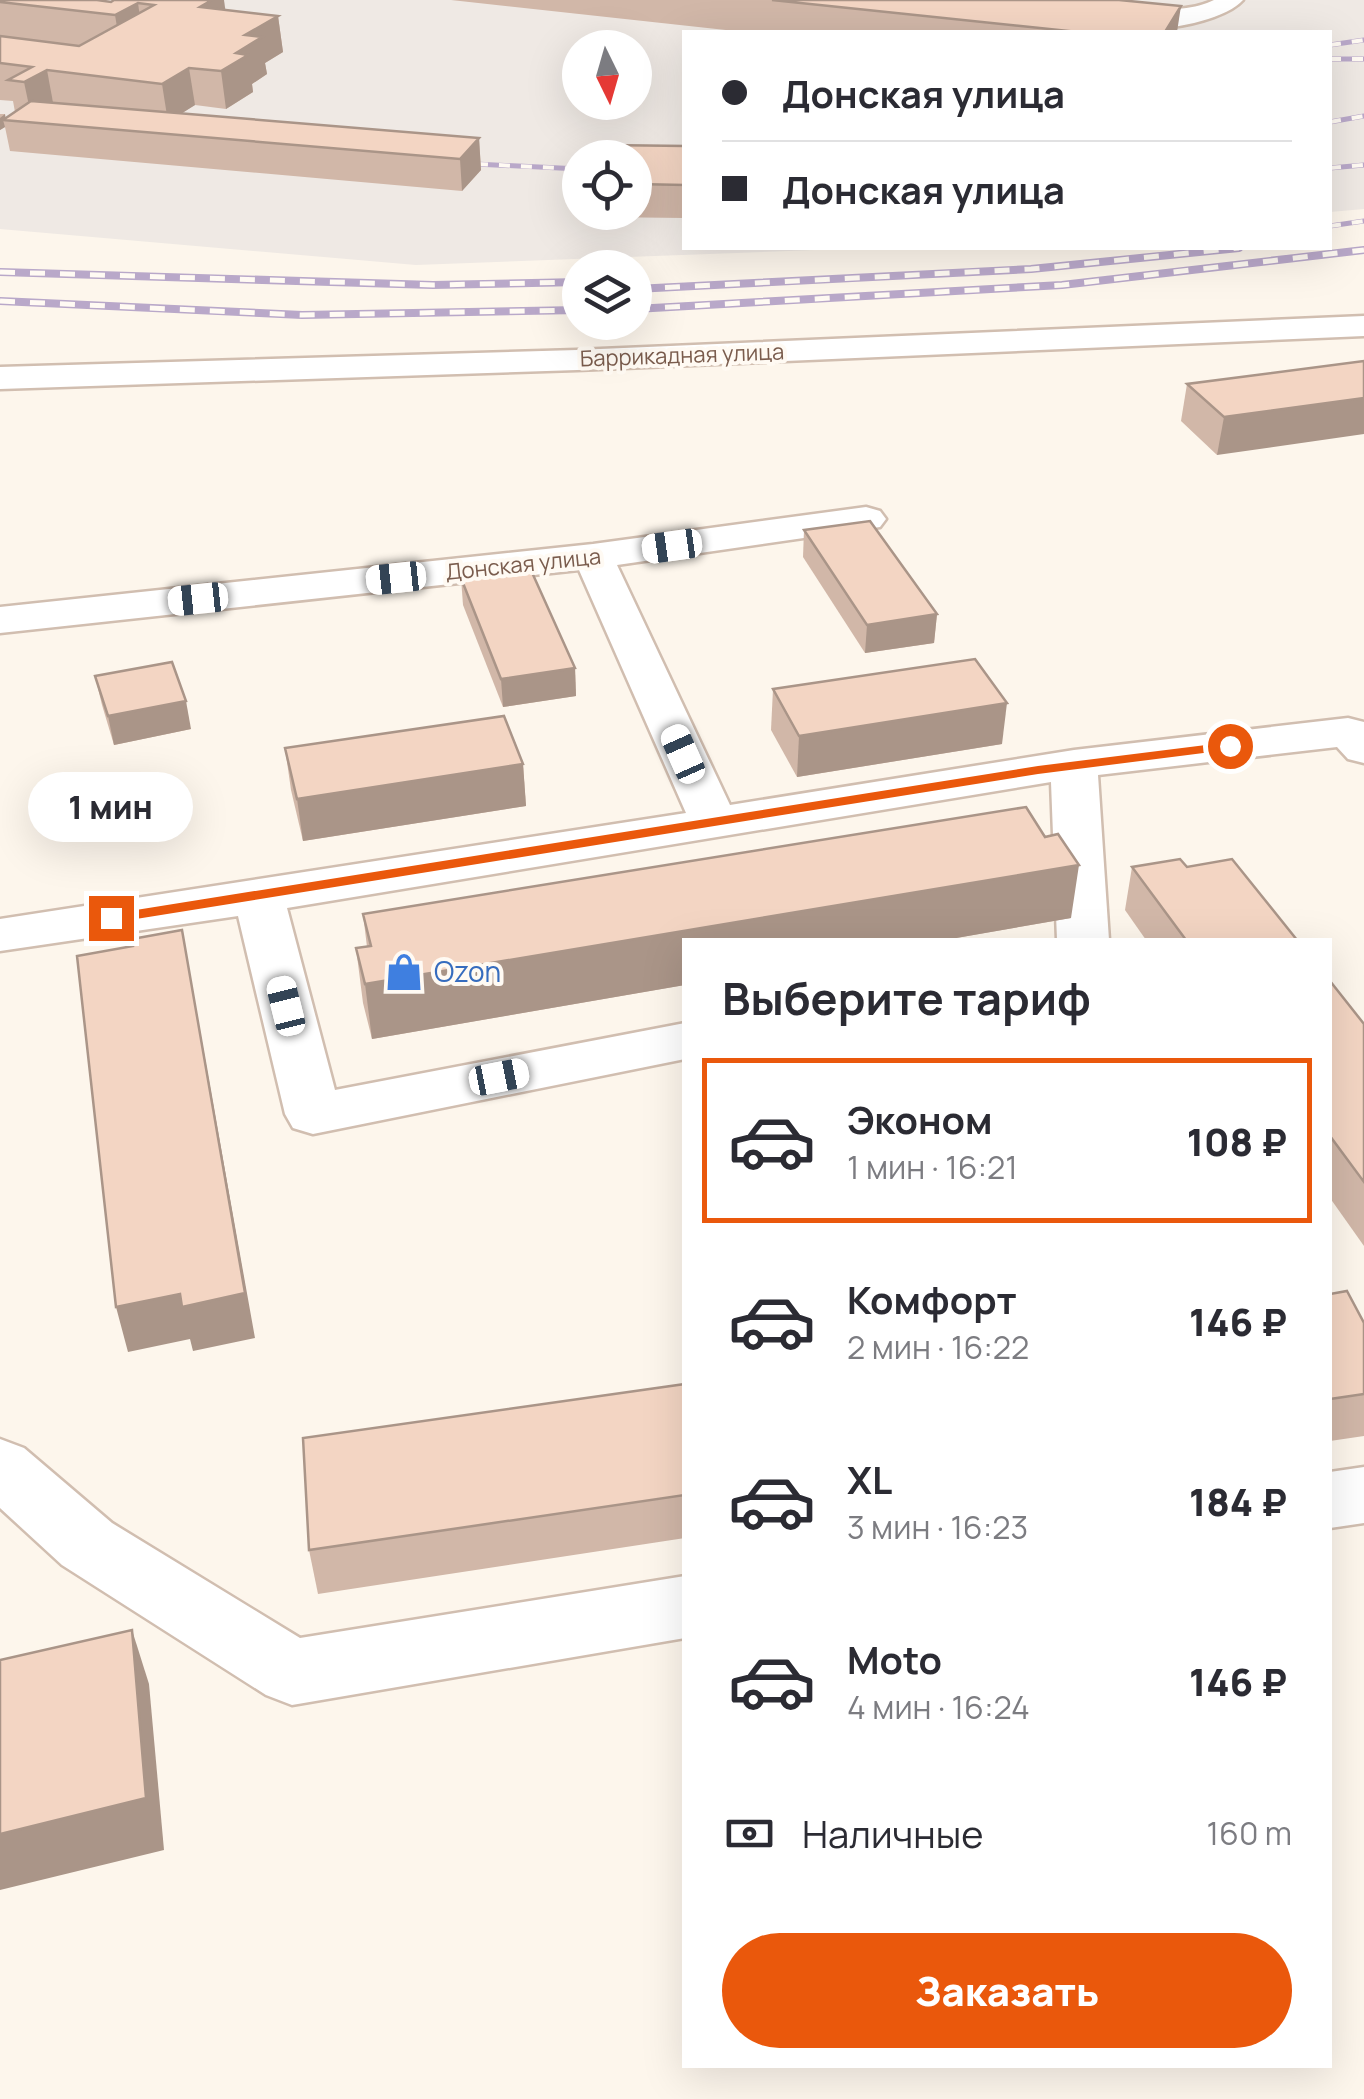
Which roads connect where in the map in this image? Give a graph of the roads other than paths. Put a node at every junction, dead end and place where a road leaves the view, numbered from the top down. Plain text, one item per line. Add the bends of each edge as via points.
1 (1231, 0) edge
2 (1086, 15) edge
3 (1364, 326) edge
4 (0, 378) edge
5 (866, 520) edge
6 (593, 556) junction
7 (0, 620) edge
8 (1356, 740) edge
9 (1074, 764) junction
10 (713, 820) junction
11 (259, 897) junction
12 (0, 934) edge
13 (1083, 938) edge
14 (682, 1041) edge
15 (0, 1467) edge
16 (1364, 1495) edge
17 (1332, 1500) edge
18 (682, 1607) edge

1 - 2 street via 1209,15 1180,20
3 - 4 street, Баррикадная улица
5 - 6 street, Донская улица
6 - 7 street, Донская улица
6 - 10 street
8 - 9 street
9 - 10 street
9 - 13 street
10 - 11 street
11 - 12 street
11 - 14 street via 313,1114
15 - 18 street via 87,1544 292,1672
16 - 17 street

